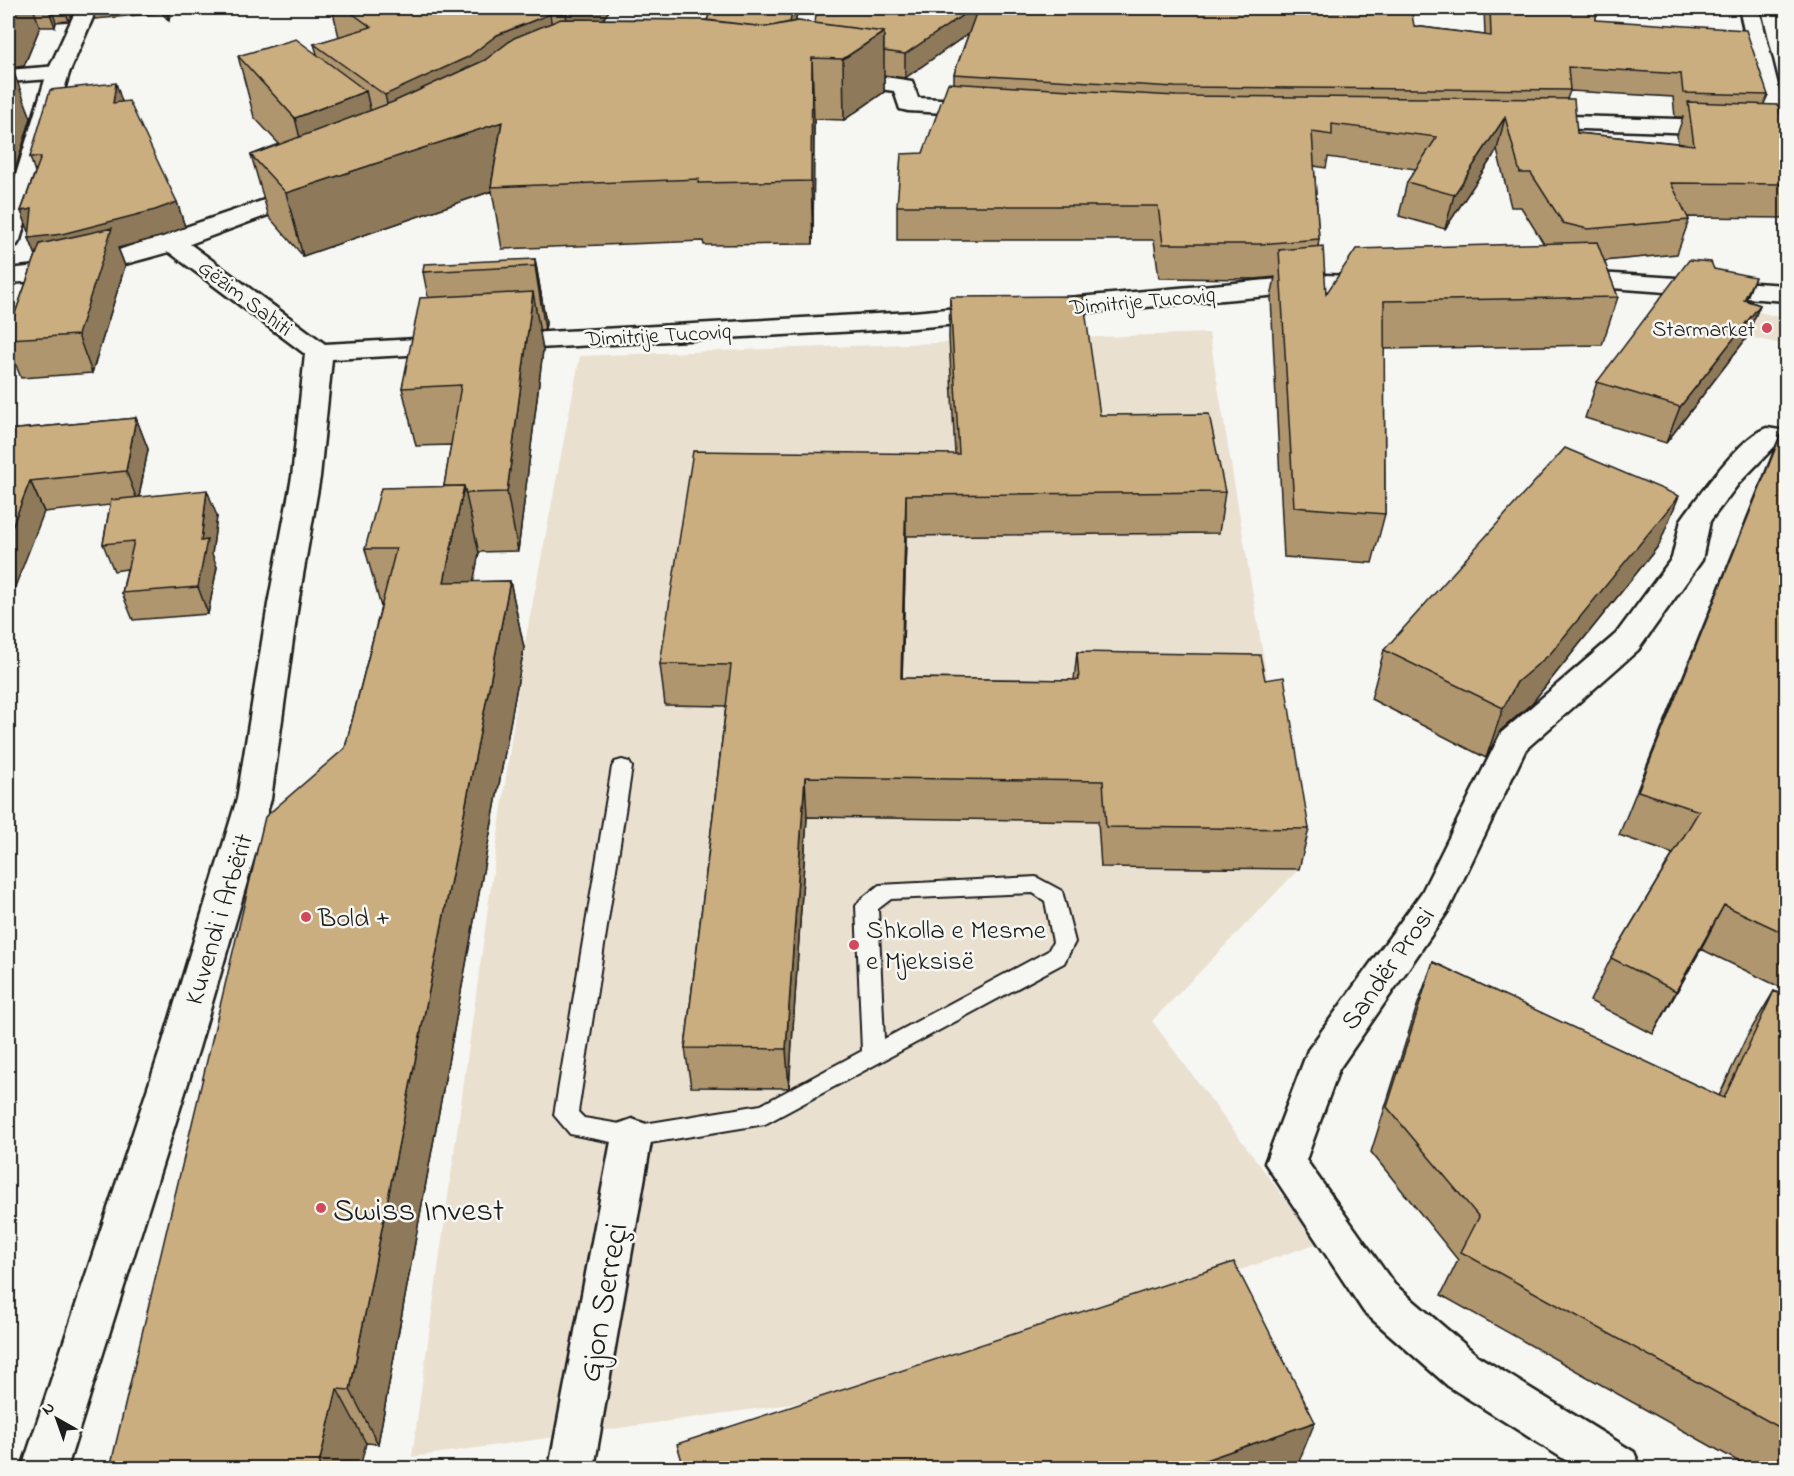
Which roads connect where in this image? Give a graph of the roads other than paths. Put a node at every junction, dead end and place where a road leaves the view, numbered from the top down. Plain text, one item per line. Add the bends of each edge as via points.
1 (87, 8) edge
2 (808, 8) edge
3 (1749, 8) edge
4 (58, 73) junction
5 (8, 76) edge
6 (1000, 109) edge
7 (1511, 122) edge
8 (1782, 128) edge
9 (1786, 163) edge
10 (328, 184) edge
11 (8, 240) edge
12 (173, 243) junction
13 (8, 276) edge
14 (1542, 279) edge
15 (1404, 282) edge
16 (1786, 292) edge
17 (318, 352) junction
18 (1786, 440) edge
19 (622, 767) dead end
20 (873, 1055) junction
21 (632, 1136) junction
22 (44, 1468) edge
23 (571, 1468) edge
24 (1618, 1468) edge

1 - 4 street
2 - 6 street via 790,73 904,86 908,104
3 - 8 street
4 - 5 street
4 - 11 street
7 - 8 street
8 - 9 street
10 - 12 street, Gëzim Sahiti
12 - 13 street, Gëzim Sahiti via 73,269
12 - 17 street, Gëzim Sahiti
14 - 16 street
15 - 17 street, Dimitrije Tucoviq via 1323,283 913,320
17 - 22 street, Kuvendi i Arbërit via 306,477 254,799 180,1048
18 - 24 street, Sandër Prosi via 1767,437 1696,520 1687,560 1627,642 1513,742 1435,901 1322,1062 1285,1163 1379,1299 1463,1371
19 - 21 lane via 567,1115 578,1127
20 - 20 lane via 867,906 886,891 1036,885 1055,897 1064,942 1056,957
20 - 21 lane via 765,1114
21 - 23 street, Gjon Serreçi

